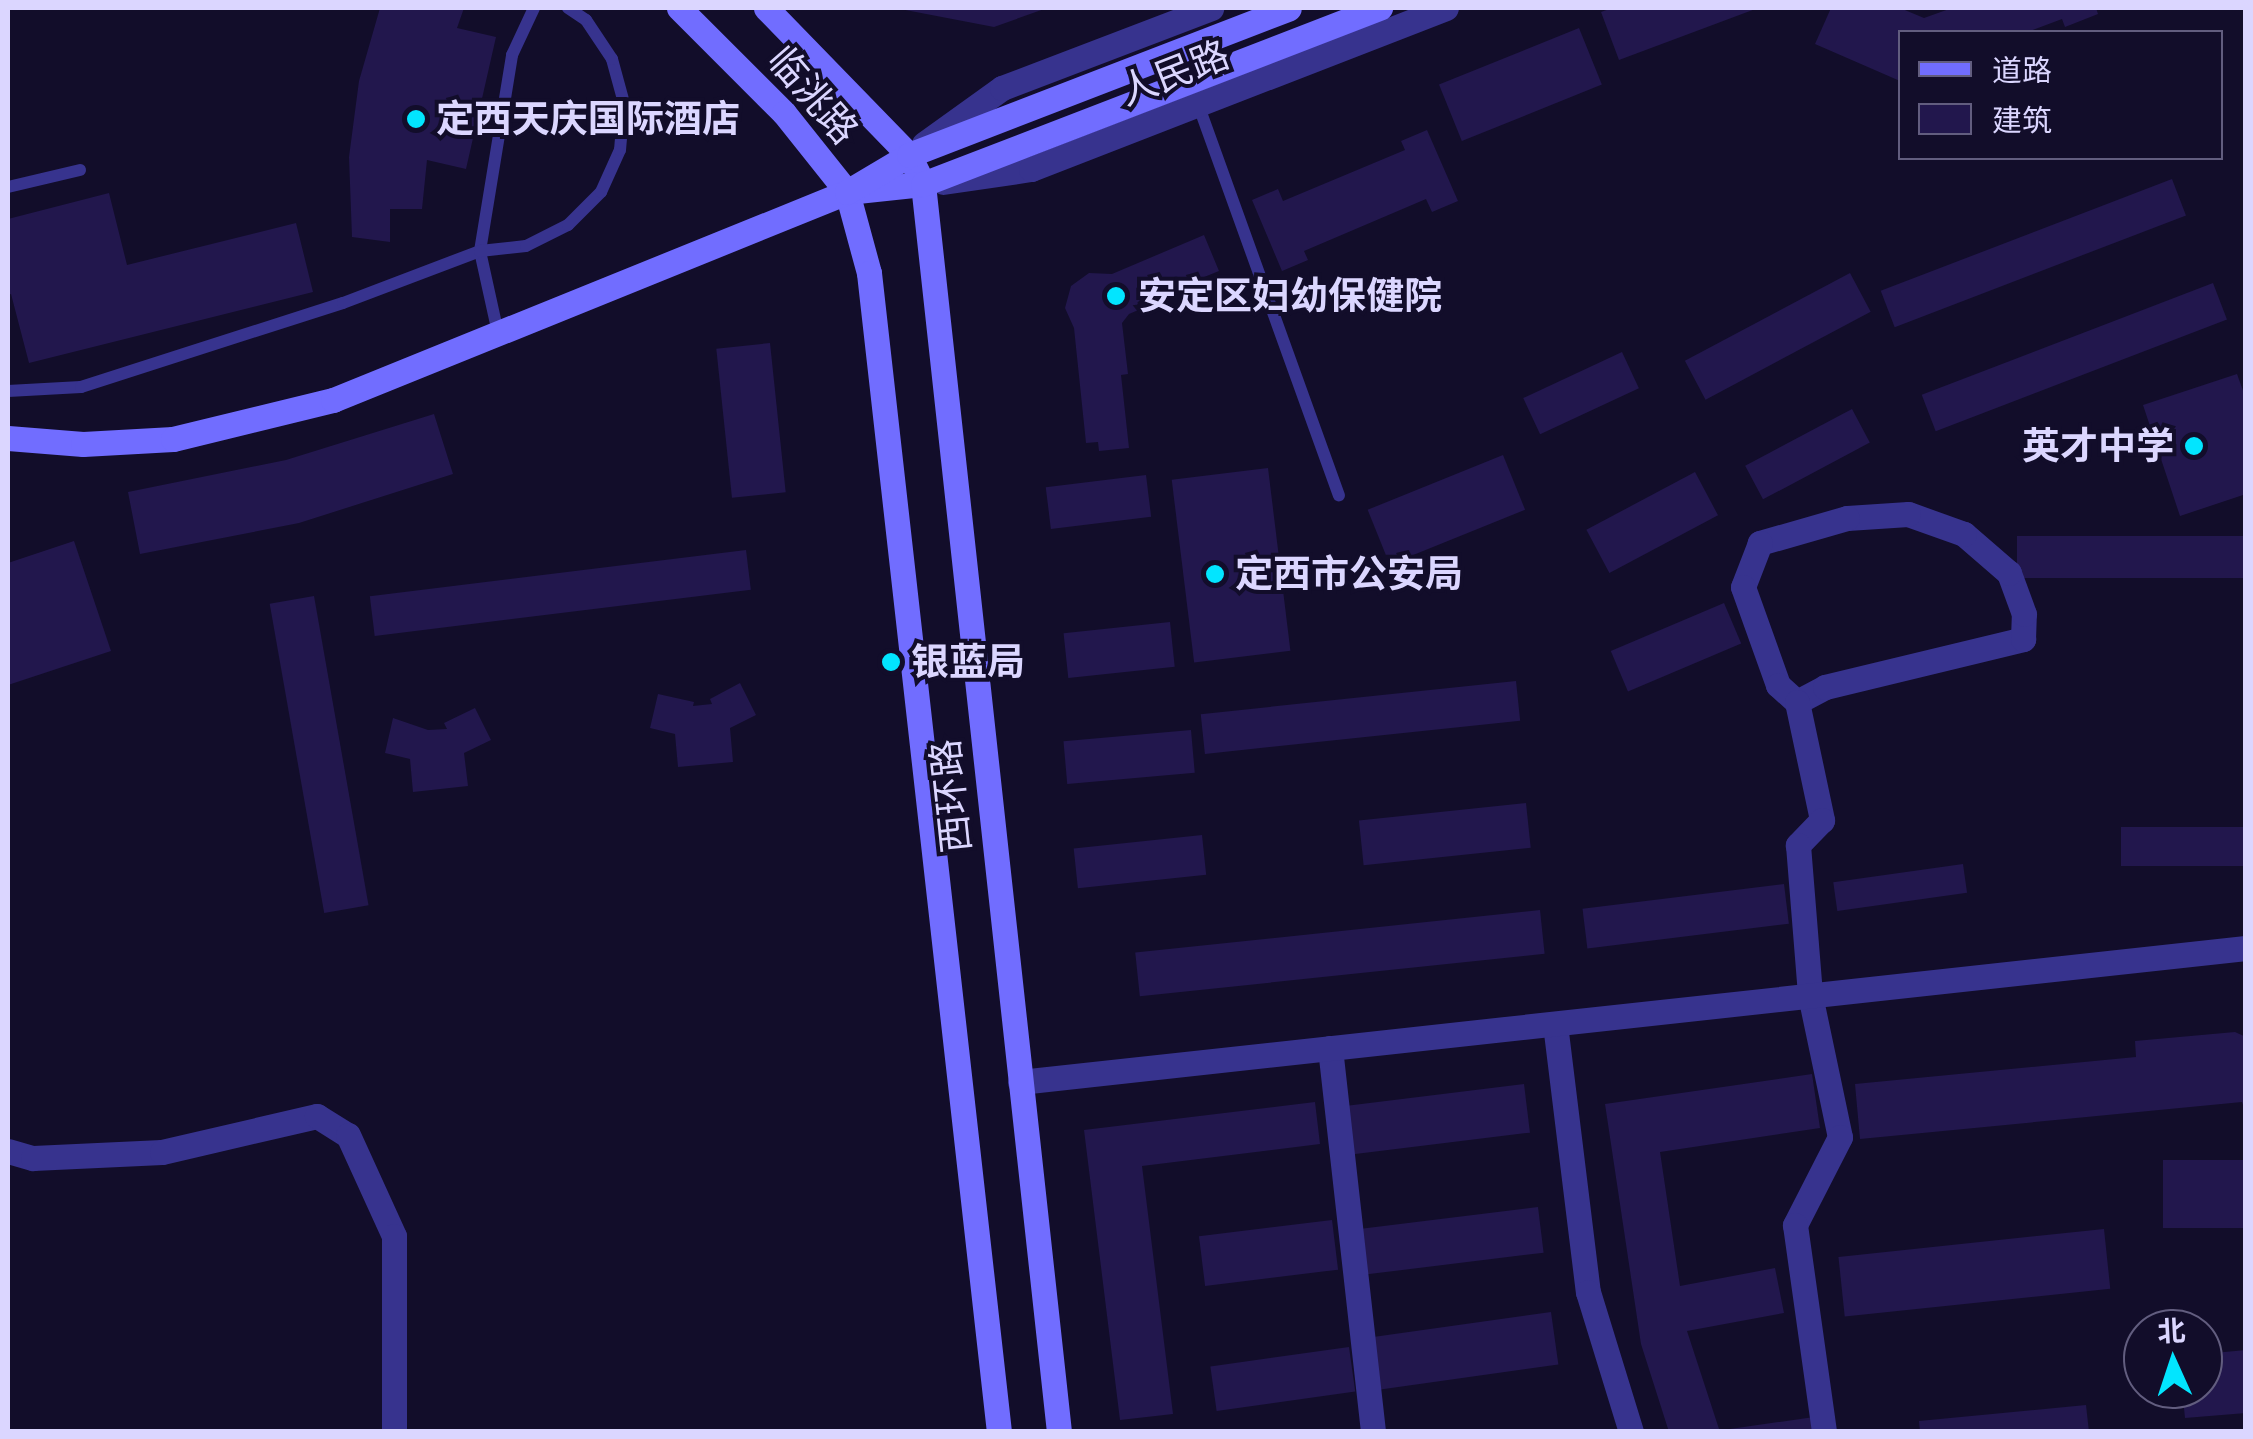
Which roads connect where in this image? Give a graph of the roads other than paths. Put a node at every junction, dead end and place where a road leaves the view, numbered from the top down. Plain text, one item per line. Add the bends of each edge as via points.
1 (534, 8) edge
2 (568, 8) edge
3 (679, 8) edge
4 (766, 8) edge
5 (1211, 8) edge
6 (1289, 8) edge
7 (1380, 8) edge
8 (1446, 8) edge
9 (1198, 104) junction
10 (909, 155) junction
11 (80, 170) dead end
12 (923, 184) junction
13 (8, 187) edge
14 (847, 192) junction
15 (480, 251) junction
16 (498, 333) junction
17 (8, 391) edge
18 (8, 438) edge
19 (1339, 495) dead end
20 (1797, 702) junction
21 (2246, 948) edge
22 (1810, 995) junction
23 (1555, 1024) junction
24 (1330, 1048) junction
25 (1020, 1082) junction
26 (8, 1151) edge
27 (394, 1432) edge
28 (999, 1432) edge
29 (1059, 1432) edge
30 (1373, 1432) edge
31 (1631, 1432) edge
32 (1824, 1432) edge

1 - 15 lane via 512,55
2 - 15 lane via 586,20 612,59 624,104 620,150 601,192 568,225 526,246
3 - 14 main road, 临洮路 via 784,113
4 - 10 main road, 临洮路
5 - 10 street, 人民路 via 1002,88
6 - 10 main road, 人民路
7 - 12 main road, 人民路
8 - 9 street, 人民路
9 - 12 street, 人民路 via 1031,169
9 - 19 lane
10 - 12 main road, 西环路
10 - 14 main road, 人民路
11 - 13 lane
12 - 14 main road, 人民路
12 - 25 main road, 西环路
14 - 16 main road
14 - 28 main road, 西环路 via 868,272
15 - 16 lane
15 - 17 lane via 343,303 81,387
16 - 18 main road via 333,400 172,439 83,444
20 - 20 street via 1778,685 1743,587 1760,543 1847,518 1908,514 1964,534 2009,573 2024,614 2022,638 1825,687
20 - 22 street via 1822,820 1798,845
21 - 22 street
22 - 23 street
22 - 32 street via 1840,1137 1795,1225
23 - 24 street
23 - 31 street via 1588,1292
24 - 25 street
24 - 30 street
25 - 29 main road, 西环路
26 - 27 street via 33,1158 162,1152 317,1116 348,1135 394,1236

